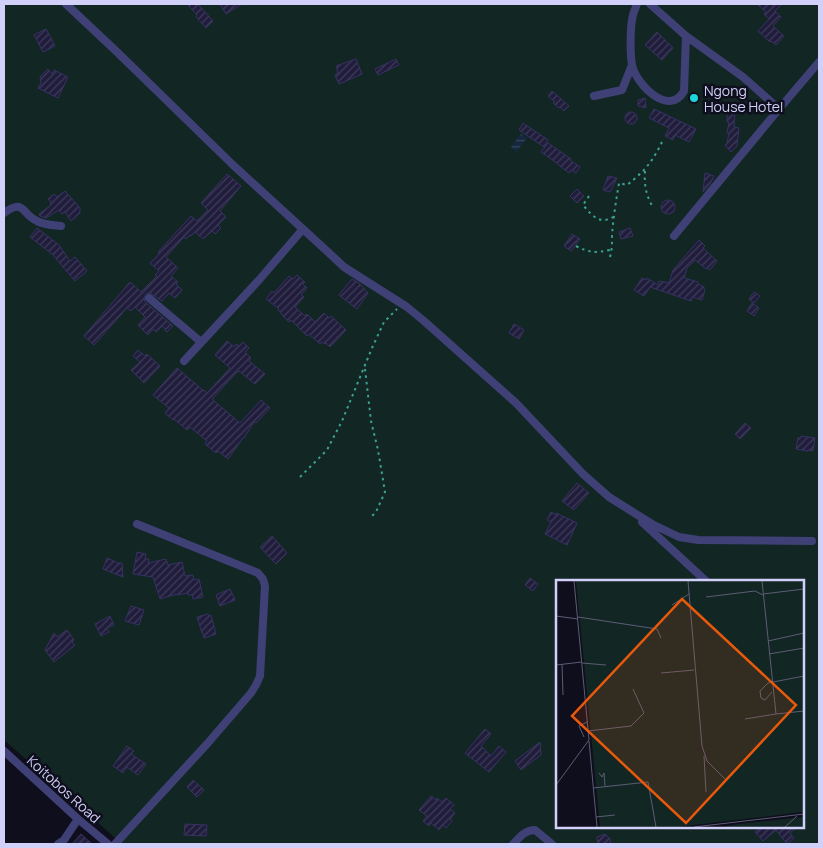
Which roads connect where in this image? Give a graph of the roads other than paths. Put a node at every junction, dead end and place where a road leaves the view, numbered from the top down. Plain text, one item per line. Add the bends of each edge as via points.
1 (66, 4) edge
2 (637, 4) edge
3 (650, 4) edge
4 (686, 36) junction
5 (819, 62) edge
6 (632, 65) junction
7 (594, 96) dead end
8 (779, 109) junction
9 (4, 213) edge
10 (61, 226) dead end
11 (303, 229) junction
12 (674, 236) dead end
13 (149, 298) dead end
14 (201, 342) junction
15 (184, 361) dead end
16 (627, 508) junction
17 (137, 524) dead end
18 (812, 541) dead end
19 (705, 580) edge
20 (4, 752) edge
21 (78, 819) junction
22 (58, 844) edge
23 (108, 844) edge
24 (115, 844) edge
25 (513, 844) edge
26 (552, 844) edge

1 - 11 street
2 - 6 street via 632,24
3 - 4 street
4 - 6 street via 685,84 676,100 663,101 644,87
4 - 8 street via 743,77
5 - 8 street
6 - 7 street via 622,90
8 - 12 street
9 - 10 street via 17,206 38,222
11 - 14 street
11 - 16 street via 344,267 424,321 516,403 582,474
13 - 14 street
14 - 15 street
16 - 18 street via 652,524 687,539
16 - 19 street
17 - 24 street via 258,572 265,586 260,676 251,693 207,744
20 - 21 street, Koitobos Road
21 - 22 street
21 - 23 street, Koitobos Road
25 - 26 street via 528,830 535,830

